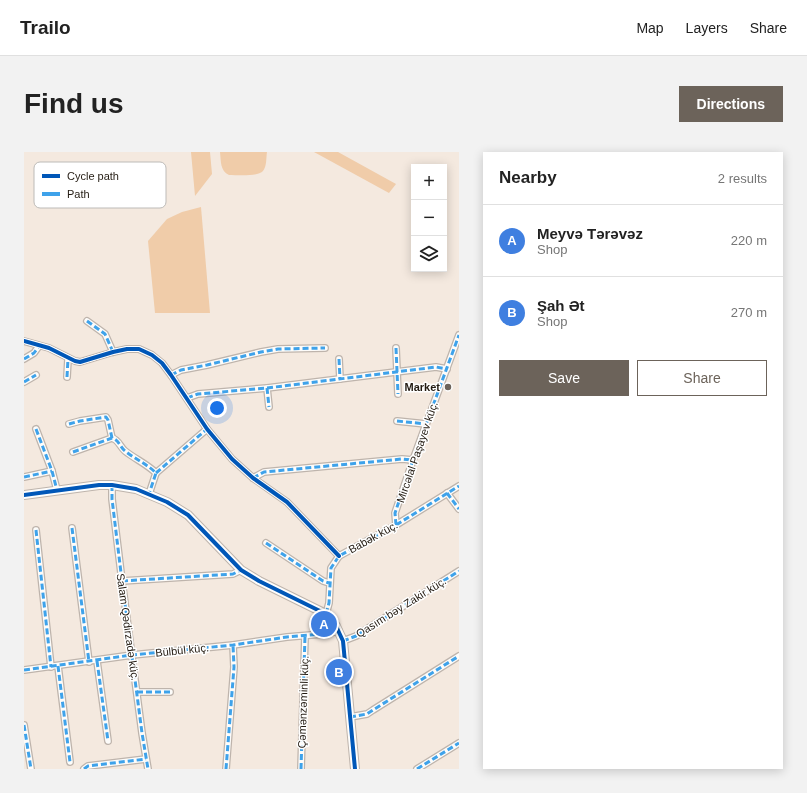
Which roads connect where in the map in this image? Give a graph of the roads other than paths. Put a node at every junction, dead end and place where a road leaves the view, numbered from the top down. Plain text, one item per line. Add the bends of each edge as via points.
1 (87, 321) dead end
2 (458, 339) edge
3 (24, 341) edge
4 (39, 346) junction
5 (325, 348) dead end
6 (396, 348) dead end
7 (113, 352) junction
8 (455, 355) edge
9 (24, 359) edge
10 (68, 359) junction
11 (338, 359) dead end
12 (446, 369) junction
13 (397, 371) junction
14 (36, 375) dead end
15 (171, 375) junction
16 (67, 377) dead end
17 (340, 379) junction
18 (24, 382) edge
19 (267, 388) junction
20 (398, 394) dead end
21 (187, 398) junction
22 (269, 407) dead end
23 (397, 421) dead end
24 (70, 424) dead end
25 (426, 424) junction
26 (36, 429) dead end
27 (207, 429) junction
28 (112, 438) junction
29 (73, 452) dead end
30 (413, 460) junction
31 (52, 471) junction
32 (156, 473) junction
33 (24, 477) edge
34 (253, 478) junction
35 (112, 485) junction
36 (459, 486) edge
37 (57, 490) junction
38 (448, 493) junction
39 (149, 494) junction
40 (24, 495) edge
41 (459, 509) edge
42 (396, 525) junction
43 (72, 528) dead end
44 (36, 530) dead end
45 (266, 544) dead end
46 (339, 556) junction
47 (240, 570) junction
48 (459, 571) edge
49 (122, 581) junction
50 (329, 582) junction
51 (326, 614) junction
52 (339, 631) junction
53 (305, 636) junction
54 (343, 641) junction
55 (233, 645) junction
56 (132, 655) junction
57 (459, 656) edge
58 (97, 661) junction
59 (89, 662) junction
60 (58, 666) junction
61 (51, 667) junction
62 (24, 670) edge
63 (137, 692) junction
64 (170, 692) dead end
65 (350, 717) junction
66 (24, 725) edge
67 (108, 741) dead end
68 (459, 743) edge
69 (146, 759) junction
70 (70, 762) dead end
71 (31, 769) edge
72 (84, 769) edge
73 (148, 769) edge
74 (226, 769) edge
75 (301, 769) edge
76 (355, 769) edge
77 (416, 769) edge

1 - 7 street via 105,334
2 - 8 street, Mircəlal Paşayev küç.
3 - 4 street
4 - 9 street via 34,353
4 - 10 street via 57,351
5 - 15 street via 278,349 181,370
6 - 13 street
7 - 10 street via 80,362
7 - 15 street via 138,349 146,351 162,363
8 - 12 street, Mircəlal Paşayev küç.
10 - 16 street
11 - 17 street
12 - 13 street via 436,367
12 - 25 street, Mircəlal Paşayev küç.
13 - 17 street
13 - 20 street
14 - 18 street
15 - 21 street
17 - 19 street
19 - 21 street via 198,394
19 - 22 street
21 - 27 street
23 - 25 street
24 - 28 street via 106,417
25 - 30 street, Mircəlal Paşayev küç.
26 - 31 street
27 - 32 street
27 - 34 street via 232,459
28 - 29 street
28 - 32 street
30 - 34 street via 264,472
30 - 42 street, Mircəlal Paşayev küç. via 395,513
31 - 33 street
31 - 37 street
32 - 39 street
34 - 46 street via 287,502
35 - 37 street
35 - 39 street
35 - 49 street, Salam Qədirzadə küç.
36 - 38 street, Babək küç.
37 - 40 street
38 - 41 street
38 - 42 street, Babək küç.
39 - 47 street via 188,515
42 - 46 street, Babək küç.
43 - 59 street
44 - 61 street
45 - 50 street via 323,581
46 - 50 street, Babək küç. via 331,568
47 - 49 street via 233,574
47 - 51 street
48 - 54 street, Qasım bəy Zakir küç. via 356,636
49 - 56 street, Salam Qədirzadə küç.
50 - 51 street, Babək küç.
51 - 52 street
52 - 53 street, Bülbül küç.
52 - 54 street
53 - 55 street, Bülbül küç.
53 - 75 street, Çəmənzəminli küç.
54 - 65 street
55 - 56 street, Bülbül küç.
55 - 74 street via 234,667
56 - 58 street, Bülbül küç.
56 - 63 street, Salam Qədirzadə küç.
57 - 65 street via 367,714
58 - 59 street, Bülbül küç.
58 - 67 street
59 - 60 street, Bülbül küç.
60 - 61 street, Bülbül küç.
60 - 70 street
61 - 62 street, Bülbül küç.
63 - 64 street
63 - 69 street, Salam Qədirzadə küç.
65 - 76 street
66 - 71 street
68 - 77 street
69 - 72 street via 88,766
69 - 73 street, Salam Qədirzadə küç.

